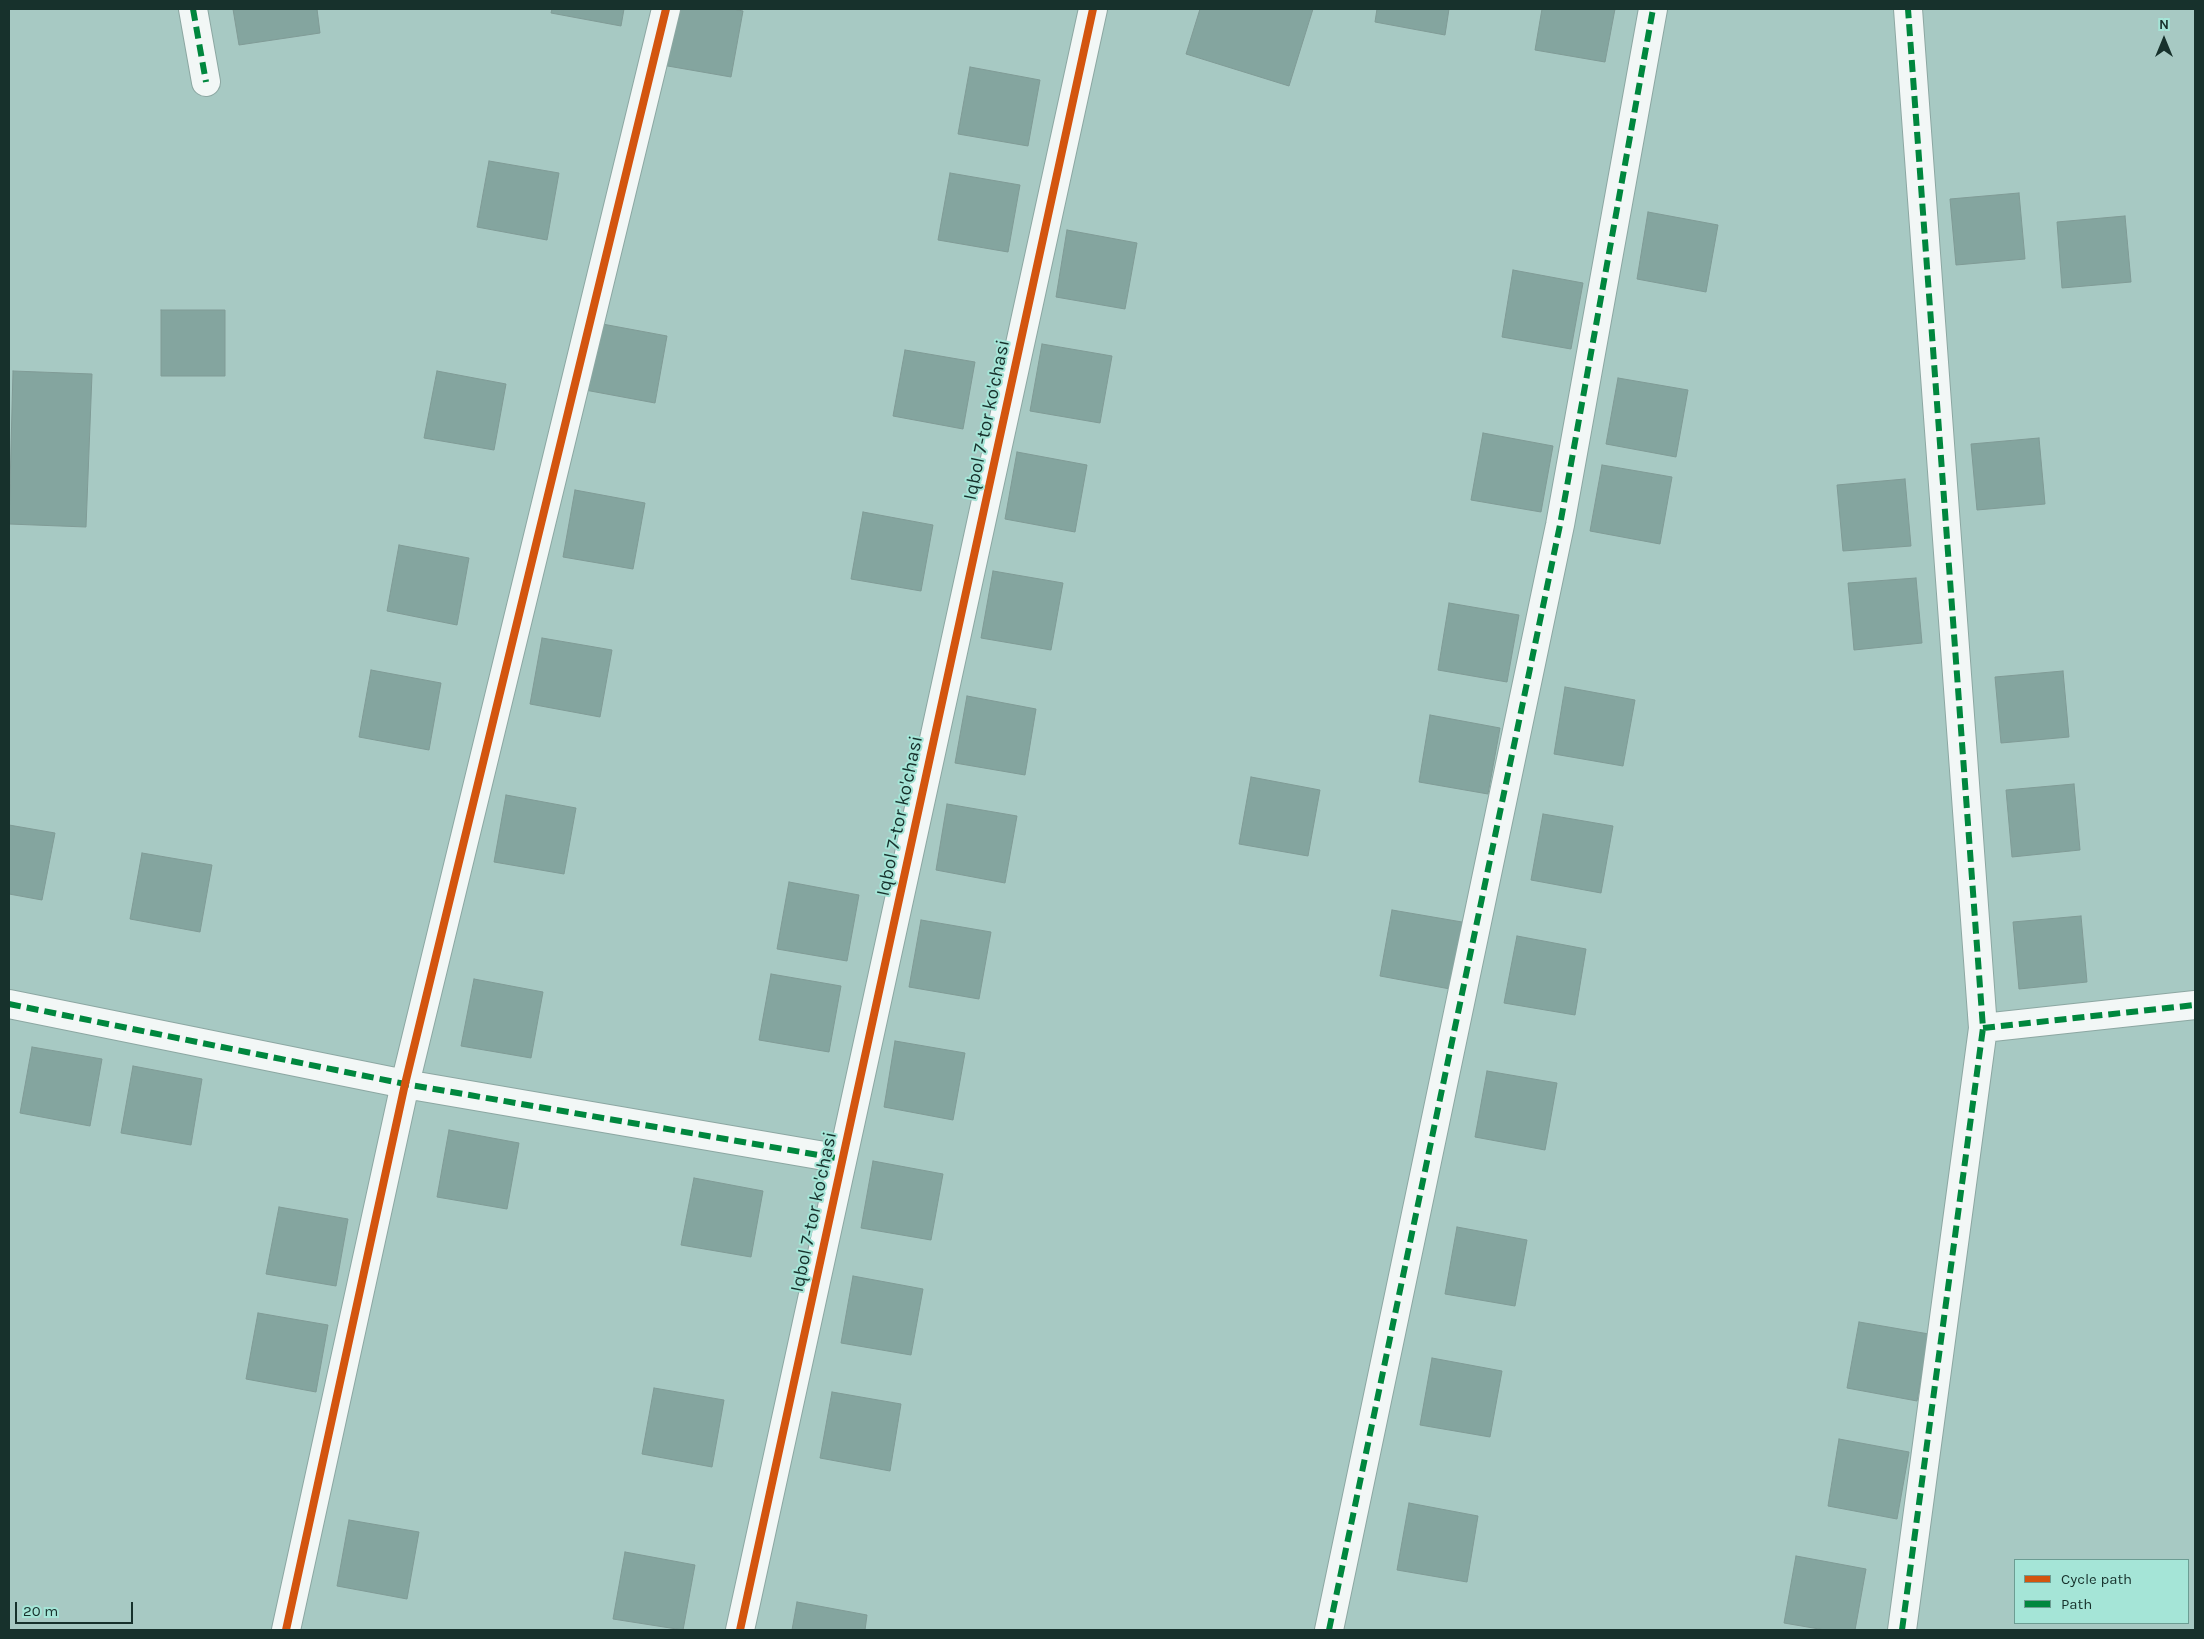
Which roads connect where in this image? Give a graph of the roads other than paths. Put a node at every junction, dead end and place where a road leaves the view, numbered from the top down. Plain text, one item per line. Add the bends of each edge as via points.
1 (193, 9) edge
2 (666, 9) edge
3 (1093, 9) edge
4 (1652, 9) edge
5 (1908, 9) edge
6 (206, 82) dead end
7 (9, 1004) edge
8 (2195, 1005) edge
9 (1983, 1028) junction
10 (405, 1084) junction
11 (842, 1159) junction
12 (286, 1630) edge
13 (740, 1630) edge
14 (1329, 1630) edge
15 (1902, 1630) edge

1 - 6 street
2 - 10 street
3 - 11 street, Iqbol 7-tor ko'chasi
4 - 14 street via 1560,525
5 - 9 street
7 - 10 street
8 - 9 street
9 - 15 street
10 - 11 street
10 - 12 street
11 - 13 street, Iqbol 7-tor ko'chasi

